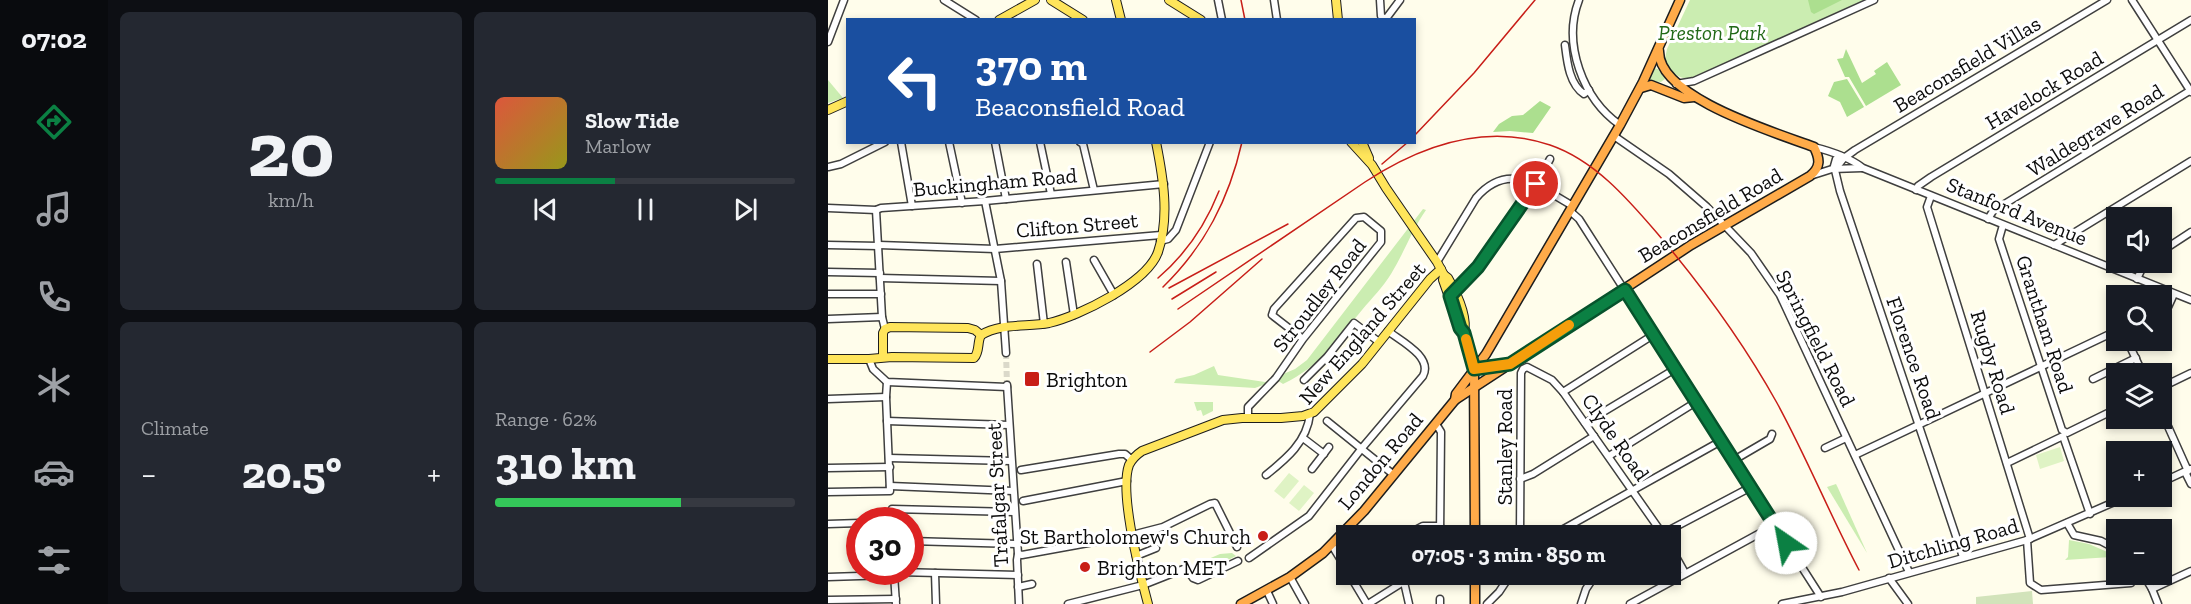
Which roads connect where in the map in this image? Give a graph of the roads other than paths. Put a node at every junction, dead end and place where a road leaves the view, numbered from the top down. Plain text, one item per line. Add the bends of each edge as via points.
1 (844, 0) edge
2 (944, 0) edge
3 (1035, 0) edge
4 (1052, 0) edge
5 (1116, 0) edge
6 (1169, 0) edge
7 (1218, 0) edge
8 (1274, 0) edge
9 (1336, 0) edge
10 (1380, 0) edge
11 (1400, 0) edge
12 (1580, 0) edge
13 (1680, 0) edge
14 (1874, 0) edge
15 (2107, 0) edge
16 (2132, 0) edge
17 (973, 18) edge
18 (1003, 18) edge
19 (1080, 18) edge
20 (1120, 18) edge
21 (1198, 18) edge
22 (1222, 18) edge
23 (1277, 18) edge
24 (1338, 18) edge
25 (1384, 18) edge
26 (1386, 18) edge
27 (2191, 20) edge
28 (832, 24) edge
29 (2158, 40) junction
30 (828, 42) edge
31 (1565, 45) dead end
32 (1659, 48) junction
33 (1673, 81) junction
34 (1694, 81) junction
35 (1658, 86) junction
36 (1640, 88) junction
37 (1589, 90) junction
38 (2191, 91) edge
39 (1694, 97) junction
40 (846, 102) edge
41 (828, 110) edge
42 (1620, 125) junction
43 (1614, 136) junction
44 (881, 144) edge
45 (901, 144) edge
46 (949, 144) edge
47 (995, 144) edge
48 (1040, 144) edge
49 (1083, 144) edge
50 (1156, 144) edge
51 (1209, 144) edge
52 (1353, 144) edge
53 (1363, 144) edge
54 (1814, 147) junction
55 (1843, 157) junction
56 (1550, 159) dead end
57 (2191, 161) edge
58 (1372, 165) junction
59 (828, 166) edge
60 (1863, 168) junction
61 (1835, 169) junction
62 (1810, 176) junction
63 (1164, 184) junction
64 (1536, 184) junction
65 (1094, 190) junction
66 (1916, 190) junction
67 (1051, 194) junction
68 (1931, 196) junction
69 (1006, 199) junction
70 (985, 201) junction
71 (962, 202) junction
72 (912, 206) junction
73 (828, 208) edge
74 (1572, 208) junction
75 (876, 210) junction
76 (1988, 219) junction
77 (1725, 225) junction
78 (2003, 225) junction
79 (2191, 232) edge
80 (1161, 238) junction
81 (2172, 244) edge
82 (828, 245) edge
83 (2054, 245) junction
84 (879, 246) junction
85 (995, 249) junction
86 (1094, 260) dead end
87 (1065, 262) dead end
88 (1037, 264) dead end
89 (1441, 269) junction
90 (828, 272) edge
91 (2140, 273) edge
92 (880, 275) junction
93 (2137, 279) junction
94 (1001, 281) junction
95 (1625, 290) junction
96 (828, 294) edge
97 (881, 294) junction
98 (1452, 294) junction
99 (2174, 294) junction
100 (1114, 295) junction
101 (2172, 298) edge
102 (2191, 299) edge
103 (1074, 315) junction
104 (882, 317) junction
105 (828, 319) edge
106 (1044, 324) junction
107 (1005, 328) junction
108 (885, 329) junction
109 (1388, 331) junction
110 (981, 335) junction
111 (1653, 335) junction
112 (2106, 336) edge
113 (1303, 339) junction
114 (1379, 342) junction
115 (2132, 351) edge
116 (1005, 353) tunnel mouth
117 (883, 357) junction
118 (2136, 358) junction
119 (828, 359) edge
120 (869, 359) junction
121 (2138, 363) edge
122 (1510, 364) junction
123 (2041, 367) junction
124 (1531, 368) joint
125 (1474, 369) junction
126 (1675, 369) junction
127 (2191, 373) edge
128 (2093, 379) dead end
129 (1304, 380) dead end
130 (887, 382) junction
131 (2172, 382) edge
132 (1476, 385) junction
133 (1563, 392) junction
134 (1985, 394) junction
135 (886, 397) junction
136 (828, 399) edge
137 (1455, 400) junction
138 (1696, 402) junction
139 (1310, 414) junction
140 (2106, 415) edge
141 (1248, 418) junction
142 (887, 421) junction
143 (1327, 421) dead end
144 (1585, 423) junction
145 (1436, 424) junction
146 (1009, 425) junction
147 (1919, 425) junction
148 (2169, 429) edge
149 (1772, 434) dead end
150 (2064, 435) junction
151 (1594, 436) junction
152 (1303, 438) junction
153 (1846, 438) junction
154 (1721, 441) junction
155 (1329, 447) dead end
156 (1362, 448) junction
157 (1825, 448) dead end
158 (1324, 454) junction
159 (1855, 455) junction
160 (1609, 456) junction
161 (890, 458) junction
162 (1132, 460) junction
163 (1734, 460) junction
164 (1011, 461) junction
165 (2007, 463) junction
166 (890, 467) junction
167 (828, 468) edge
168 (1312, 469) dead end
169 (1022, 470) dead end
170 (2188, 470) edge
171 (1266, 475) dead end
172 (1394, 475) junction
173 (2172, 477) edge
174 (1520, 479) junction
175 (1127, 481) junction
176 (2191, 484) edge
177 (1751, 487) junction
178 (890, 488) junction
179 (1633, 489) junction
180 (1013, 491) junction
181 (828, 492) edge
182 (1023, 501) dead end
183 (2106, 506) edge
184 (924, 510) edge
185 (1014, 512) junction
186 (2090, 513) junction
187 (846, 523) edge
188 (828, 524) edge
189 (2067, 524) junction
190 (1440, 525) edge
191 (1474, 525) edge
192 (1520, 525) edge
193 (1570, 525) edge
194 (1656, 525) edge
195 (1681, 525) edge
196 (1775, 525) junction
197 (1132, 535) junction
198 (2028, 539) junction
199 (924, 541) edge
200 (1016, 544) junction
201 (1331, 544) junction
202 (2106, 544) edge
203 (1237, 546) dead end
204 (1156, 548) dead end
205 (1336, 552) edge
206 (1018, 554) junction
207 (1136, 556) junction
208 (1963, 557) junction
209 (1249, 558) dead end
210 (1238, 561) dead end
211 (1681, 566) edge
212 (2191, 571) edge
213 (1909, 572) junction
214 (924, 573) edge
215 (935, 573) junction
216 (1685, 573) junction
217 (846, 575) edge
218 (1018, 575) junction
219 (828, 576) edge
220 (1290, 577) junction
221 (1889, 578) junction
222 (1032, 584) dead end
223 (895, 585) edge
224 (1143, 585) junction
225 (1356, 585) edge
226 (1399, 585) edge
227 (1405, 585) edge
228 (1475, 585) edge
229 (1504, 585) edge
230 (1589, 585) edge
231 (2116, 585) edge
232 (2150, 585) edge
233 (1018, 587) junction
234 (2152, 589) junction
235 (1267, 591) junction
236 (1824, 596) junction
237 (828, 600) edge
238 (896, 602) edge
239 (936, 604) edge
240 (1019, 604) edge
241 (1068, 604) edge
242 (1148, 604) edge
243 (1241, 604) edge
244 (1274, 604) edge
245 (1305, 604) edge
246 (1367, 604) edge
247 (1409, 604) edge
248 (1475, 604) edge
249 (1487, 604) edge
250 (1581, 604) edge
251 (1630, 604) edge
252 (1782, 604) edge
253 (1829, 604) edge
254 (1908, 604) edge
255 (2158, 604) edge

1 - 28 street
2 - 17 street
3 - 18 main road
4 - 19 main road
5 - 20 main road
6 - 21 main road
7 - 22 street
8 - 23 street
9 - 24 main road
10 - 25 street
11 - 26 street
12 - 37 street via 1574,47
13 - 32 highway
14 - 34 street
15 - 55 street, Beaconsfield Villas
16 - 29 street
27 - 29 street, Havelock Road
28 - 30 street
29 - 38 street
29 - 66 street, Havelock Road via 1931,177
31 - 37 street via 1570,72 1579,91 1584,94
32 - 33 highway via 1660,62
32 - 36 highway
33 - 34 street
33 - 35 highway
33 - 39 highway, Stanford Avenue
34 - 39 street
35 - 36 highway
35 - 39 highway via 1684,98
36 - 42 highway, London Road
37 - 42 street
38 - 76 street, Waldegrave Road via 1993,211
39 - 54 highway, Stanford Avenue
40 - 41 main road
42 - 43 highway, London Road
43 - 74 highway, London Road
43 - 77 street, Springfield Road via 1670,174
44 - 59 street via 841,164
45 - 72 street
46 - 71 street
47 - 69 street
48 - 67 street
49 - 65 street
50 - 63 main road
51 - 80 street via 1176,230 1168,239
52 - 58 main road
53 - 58 main road
54 - 55 street, Stanford Avenue
54 - 62 highway, Beaconsfield Road via 1819,164
55 - 60 street, Stanford Avenue
55 - 61 street via 1836,159
56 - 64 street
57 - 83 street
58 - 89 main road
60 - 61 street, Stanford Avenue
60 - 66 street, Stanford Avenue
61 - 62 street, Beaconsfield Road
61 - 147 street, Florence Road
62 - 77 highway, Beaconsfield Road
63 - 65 street, Buckingham Road
63 - 80 main road
64 - 74 street
64 - 89 street via 1510,178 1484,189 1466,214
64 - 98 street via 1478,267
65 - 67 street, Buckingham Road
66 - 68 street, Stanford Avenue
67 - 69 street, Buckingham Road
68 - 76 street, Stanford Avenue
68 - 134 street, Rugby Road via 1927,207
69 - 70 street, Buckingham Road
70 - 71 street, Buckingham Road
70 - 85 street
71 - 72 street, Buckingham Road
72 - 75 street, Buckingham Road
73 - 75 street, Buckingham Road
74 - 95 street
74 - 125 highway, London Road
75 - 84 street
76 - 78 street, Stanford Avenue
77 - 95 highway, Beaconsfield Road
77 - 153 street, Springfield Road via 1751,253 1780,295
78 - 83 street, Stanford Avenue
78 - 123 street, Grantham Road via 1999,239
79 - 81 street
80 - 85 street, Clifton Street
80 - 100 main road via 1154,258
82 - 84 street, Clifton Street
83 - 93 street, Stanford Avenue
84 - 85 street, Clifton Street
84 - 92 street
85 - 94 street
86 - 100 street
87 - 103 street
88 - 106 street
89 - 98 main road
89 - 109 main road, New England Street
90 - 92 street
91 - 93 street
92 - 94 street
92 - 97 street
93 - 99 street, Stanford Avenue
94 - 107 street
95 - 111 street
95 - 122 highway, Beaconsfield Road
96 - 97 street
97 - 104 street
98 - 125 main road via 1466,326 1464,333
99 - 101 street
99 - 102 street, Stanford Avenue
100 - 103 main road
103 - 106 main road
104 - 105 street
104 - 108 street
106 - 107 main road
107 - 110 main road
107 - 116 street
108 - 110 main road via 959,328
108 - 117 main road
109 - 114 main road, New England Street
109 - 156 street via 1424,361 1426,371
110 - 117 main road via 976,357
111 - 126 street
111 - 133 street
112 - 123 street
113 - 113 street, Stroudley Road via 1382,240 1380,231 1364,217 1356,218 1272,315
113 - 141 street, Stroudley Road via 1276,378 1248,407
114 - 129 street via 1354,323
114 - 139 main road, New England Street via 1323,405
115 - 118 street
117 - 120 main road
118 - 121 street
118 - 128 street
119 - 120 main road
120 - 130 street via 873,369
122 - 125 highway, Beaconsfield Road
122 - 132 highway, Beaconsfield Road
123 - 134 street
123 - 150 street, Grantham Road
124 - 133 street, Clyde Road
124 - 174 street, Stanley Road via 1524,367 1521,373
125 - 132 highway
125 - 137 highway, London Road
126 - 138 street
126 - 144 street
127 - 131 street
130 - 135 street
130 - 146 street, Trafalgar Street via 1007,386
132 - 137 highway, London Road
132 - 191 highway
133 - 144 street, Clyde Road
134 - 147 street
134 - 165 street, Rugby Road
135 - 136 street
135 - 142 street
137 - 145 highway, London Road
138 - 154 street
138 - 160 street
139 - 141 main road
139 - 152 street, New England Street
140 - 150 street
141 - 162 main road via 1212,423 1142,451
142 - 146 street
142 - 161 street
143 - 156 street
144 - 151 street, Clyde Road
145 - 172 highway, London Road
145 - 190 street via 1441,432
146 - 164 street, Trafalgar Street
147 - 159 street
147 - 208 street, Florence Road
148 - 170 street
149 - 163 street
150 - 165 street
150 - 186 street, Grantham Road
151 - 160 street, Clyde Road
151 - 174 street
152 - 158 street
152 - 171 street, New England Street
153 - 157 street
153 - 159 street, Springfield Road
154 - 163 street
154 - 179 street
155 - 158 street
156 - 172 street
156 - 209 street via 1309,516
158 - 168 street
159 - 213 street, Springfield Road
160 - 179 street, Clyde Road
161 - 164 street
161 - 166 street
162 - 169 street via 1119,454
162 - 175 main road
163 - 177 street
164 - 180 street, Trafalgar Street
165 - 198 street, Rugby Road
166 - 167 street
166 - 178 street
170 - 173 street
170 - 176 street
172 - 201 highway, London Road
174 - 192 street, Stanley Road
175 - 182 street
175 - 197 main road
177 - 195 street
177 - 196 street
178 - 180 street
178 - 181 street
179 - 193 street
179 - 194 street, Clyde Road
180 - 185 street, Trafalgar Street
183 - 186 street, Ditchling Road
184 - 185 street
185 - 200 street, Trafalgar Street
186 - 189 street, Ditchling Road
187 - 188 street
189 - 198 street, Ditchling Road
189 - 202 street via 2074,535
196 - 216 street
196 - 236 street
197 - 203 street via 1163,527 1215,503
197 - 206 street
197 - 207 main road
198 - 208 street, Ditchling Road
198 - 231 street, Rugby Road via 2030,584 2036,589
199 - 200 street
200 - 206 street, Trafalgar Street
201 - 205 street
201 - 220 highway, London Road
204 - 207 street
206 - 218 street, Trafalgar Street
207 - 224 main road
208 - 213 street, Ditchling Road
210 - 224 street via 1198,580 1186,568
211 - 216 street
212 - 234 street
213 - 221 street, Ditchling Road
214 - 215 street
215 - 218 street
215 - 239 street
216 - 251 street
217 - 219 street
218 - 233 street, Trafalgar Street
220 - 235 highway, London Road
220 - 245 street
221 - 236 street, Ditchling Road
221 - 254 street
222 - 233 street
223 - 238 street
224 - 241 street
224 - 242 main road
225 - 246 street
226 - 246 street
227 - 247 street
228 - 248 highway
229 - 249 street
230 - 250 street
232 - 234 street
233 - 240 street, Trafalgar Street
234 - 255 street
235 - 243 highway, London Road
235 - 244 street
236 - 252 street, Ditchling Road
236 - 253 street
237 - 238 street

